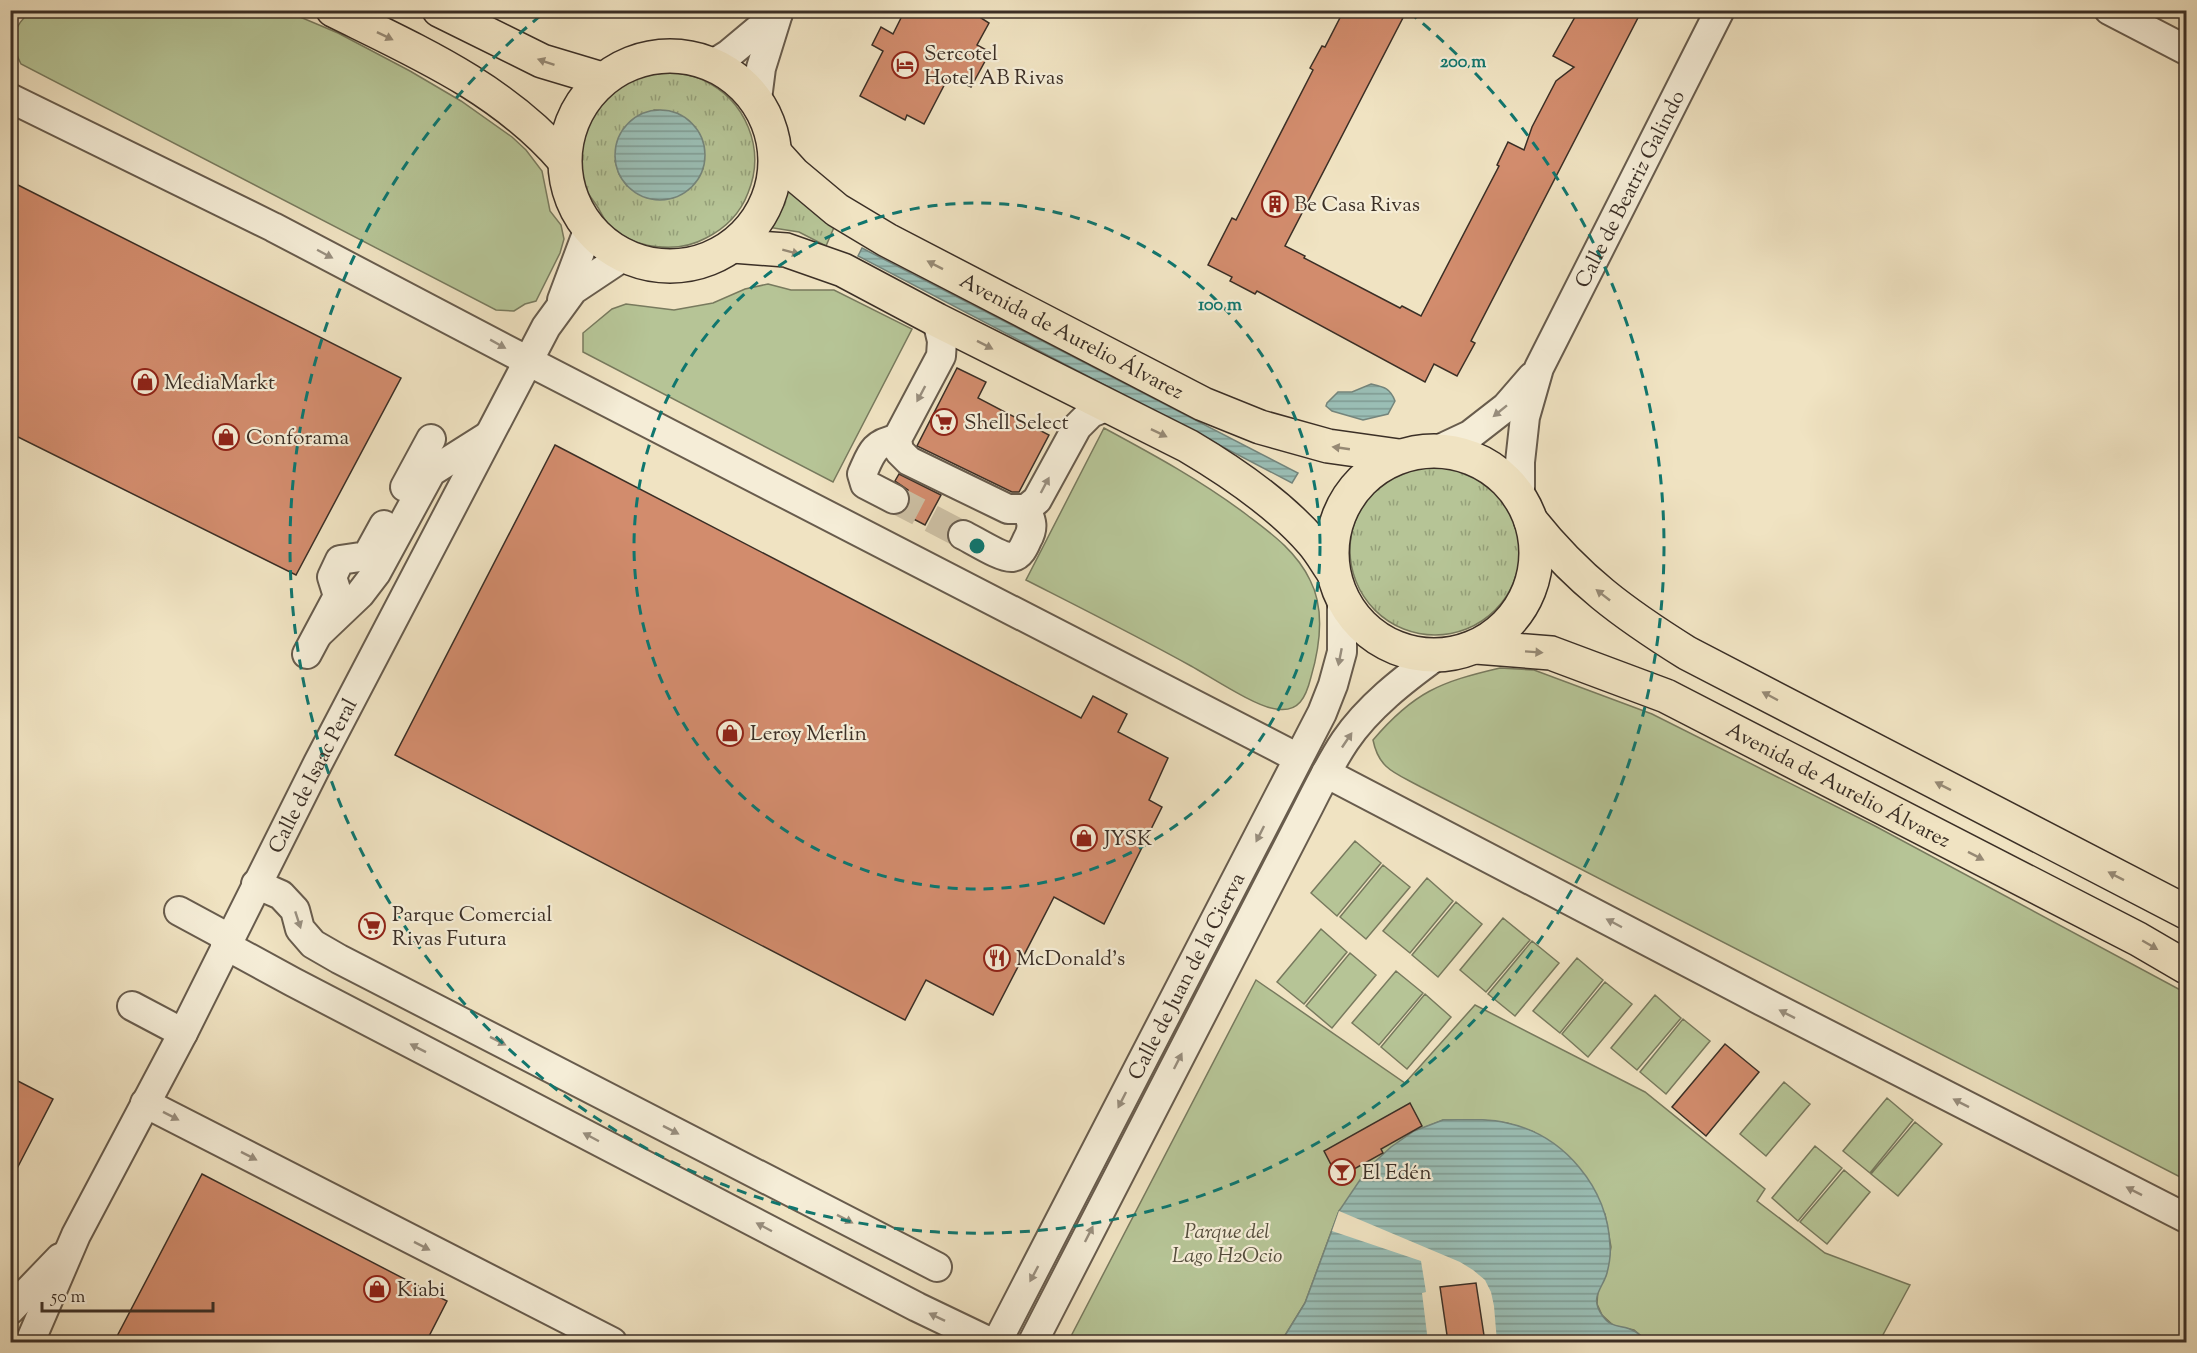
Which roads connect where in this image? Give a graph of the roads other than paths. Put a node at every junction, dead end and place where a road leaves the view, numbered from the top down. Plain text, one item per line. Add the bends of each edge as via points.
1 (333, 10) edge
2 (440, 10) edge
3 (1720, 10) edge
4 (2109, 10) edge
5 (779, 12) edge
6 (2187, 50) edge
7 (713, 64) junction
8 (602, 79) junction
9 (10, 98) edge
10 (757, 99) junction
11 (775, 153) junction
12 (564, 160) junction
13 (590, 228) junction
14 (733, 246) junction
15 (624, 256) junction
16 (559, 307) junction
17 (937, 320) junction
18 (528, 361) junction
19 (1539, 368) junction
20 (1106, 406) junction
21 (488, 436) junction
22 (431, 439) dead end
23 (897, 439) junction
24 (1438, 450) junction
25 (1399, 456) junction
26 (894, 499) tunnel mouth
27 (1026, 509) junction
28 (1526, 509) junction
29 (963, 535) tunnel mouth
30 (1337, 585) junction
31 (1476, 648) junction
32 (1436, 656) junction
33 (1298, 758) junction
34 (1326, 773) junction
35 (256, 884) junction
36 (179, 911) dead end
37 (2187, 912) edge
38 (227, 941) junction
39 (2187, 966) edge
40 (132, 1006) dead end
41 (183, 1033) junction
42 (145, 1103) junction
43 (2187, 1218) edge
44 (70, 1248) junction
45 (937, 1267) dead end
46 (10, 1310) edge
47 (30, 1342) edge
48 (612, 1342) edge
49 (990, 1342) edge
50 (998, 1342) edge
51 (1033, 1342) edge

1 -> 12 main road via 462,76 508,106
8 -> 2 main road via 542,61
3 - 19 street, Calle de Beatriz Galindo
4 - 6 street
5 - 7 street
5 - 10 street via 761,68
7 - 8 main road via 685,56 655,56 627,64
7 - 10 main road via 732,75
8 - 12 main road via 580,103 567,133
9 -> 18 street via 273,226
10 - 11 main road via 771,128
11 - 14 main road via 769,199 748,232
25 -> 11 main road, Avenida de Aurelio Álvarez via 1328,446 1260,427 1203,404 887,240 837,210
12 - 13 main road via 569,193 581,219
13 - 15 main road
13 - 16 street, Calle de Isaac Peral
14 - 15 main road via 708,260 680,266 652,265
14 -> 17 main road via 786,250 830,264
15 - 16 street, Calle de Isaac Peral via 573,290
16 - 18 street, Calle de Isaac Peral
17 -> 20 main road
17 -> 23 street via 941,356
18 - 21 street, Calle de Isaac Peral
18 - 33 street
19 -> 24 street, Calle de Beatriz Galindo via 1506,407 1470,435
19 - 28 street, Calle de Beatriz Galindo via 1525,417 1520,462
27 -> 20 street via 1037,500 1077,427 1091,413
20 -> 30 main road via 1224,468 1292,521 1313,543
21 - 22 street via 431,472 376,573 313,644 338,596 332,577 340,560 367,556
21 - 35 street, Calle de Isaac Peral
23 - 26 street via 883,441 872,452 862,474 865,484
23 - 27 street via 899,451 909,461 1008,509
24 - 25 main road
24 - 28 main road via 1487,465 1505,479
25 - 30 main road via 1370,472 1341,508 1332,542
27 - 29 street via 1032,531 1021,552 1013,557
28 - 31 main road via 1537,555 1524,602 1502,630
37 -> 28 main road via 1687,652 1635,620 1584,580 1556,552
30 - 32 main road via 1360,624 1387,645
30 -> 33 street, Calle de Juan de la Cierva via 1342,652 1322,713
31 - 32 main road
31 -> 39 main road, Avenida de Aurelio Álvarez via 1551,653 1666,696
34 -> 32 street, Calle de Juan de la Cierva via 1363,719
33 -> 50 street, Calle de Juan de la Cierva
43 -> 34 street
51 -> 34 street, Calle de Juan de la Cierva
35 - 38 street, Calle de Isaac Peral
35 -> 45 street via 281,895 295,910 300,929 313,944 339,959
36 - 38 street
38 - 41 street, Calle de Isaac Peral
49 -> 38 street via 302,987
40 - 41 street
41 - 42 street, Calle de Isaac Peral
42 - 44 street, Calle de Isaac Peral
42 -> 48 street
44 - 46 street, Calle de Isaac Peral
44 - 47 street, Calle de Isaac Peral

